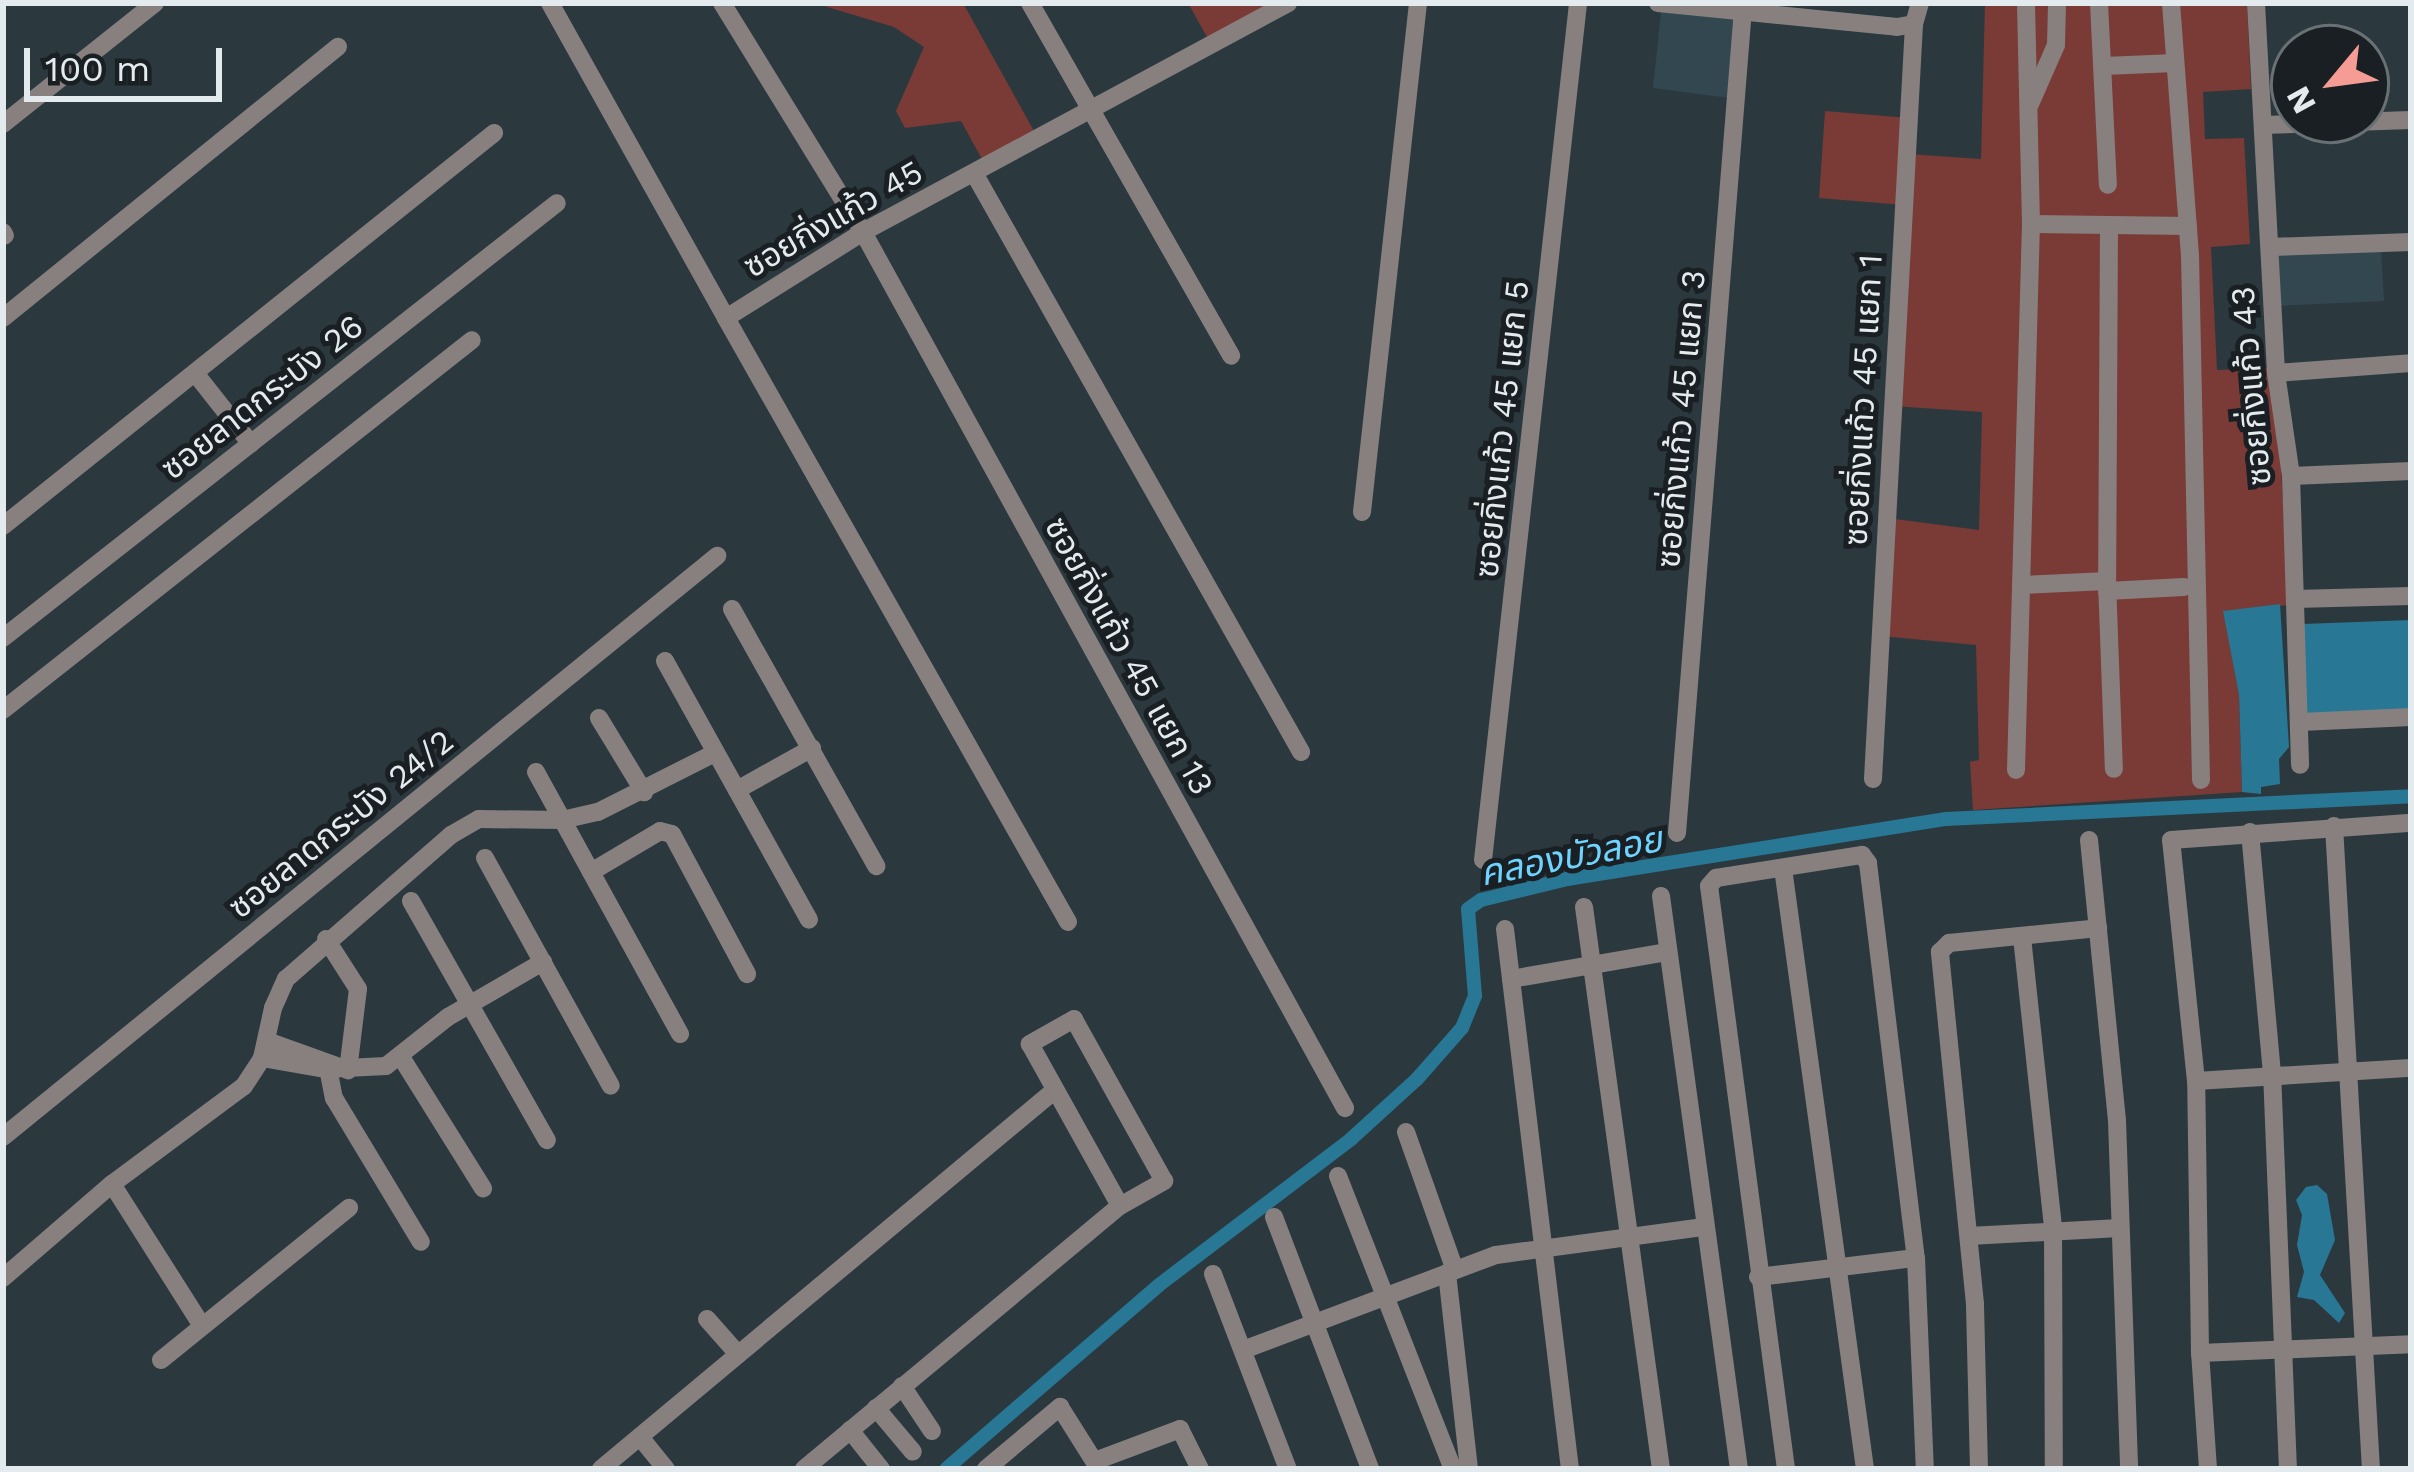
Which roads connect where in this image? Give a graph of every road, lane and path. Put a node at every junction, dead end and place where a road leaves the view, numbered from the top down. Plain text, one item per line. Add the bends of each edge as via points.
1 (155, 3) edge
2 (550, 3) edge
3 (722, 3) edge
4 (1030, 3) edge
5 (1288, 3) edge
6 (1418, 3) edge
7 (1578, 3) edge
8 (1658, 3) edge
9 (1921, 3) edge
10 (2026, 3) edge
11 (2057, 3) edge
12 (2098, 3) edge
13 (2171, 3) edge
14 (2280, 3) edge
15 (2256, 4) edge
16 (1743, 10) junction
17 (1914, 24) junction
18 (338, 47) dead end
19 (2175, 62) junction
20 (2104, 66) junction
21 (1090, 107) junction
22 (2028, 108) junction
23 (2411, 120) edge
24 (3, 124) edge
25 (2263, 124) junction
26 (494, 133) dead end
27 (974, 173) junction
28 (2108, 184) dead end
29 (557, 202) dead end
30 (2031, 224) junction
31 (2109, 225) junction
32 (2188, 226) junction
33 (862, 232) junction
34 (2411, 242) edge
35 (2270, 247) junction
36 (3, 318) edge
37 (726, 318) junction
38 (472, 340) dead end
39 (1231, 356) dead end
40 (2411, 363) edge
41 (195, 373) junction
42 (2276, 373) junction
43 (251, 444) junction
44 (2411, 471) edge
45 (2290, 476) junction
46 (1362, 512) dead end
47 (3, 526) edge
48 (717, 556) dead end
49 (2021, 585) junction
50 (2107, 586) junction
51 (2184, 587) dead end
52 (2411, 596) edge
53 (2295, 599) junction
54 (732, 609) dead end
55 (3, 638) edge
56 (665, 661) dead end
57 (3, 710) edge
58 (2411, 717) edge
59 (599, 718) dead end
60 (2300, 722) junction
61 (812, 748) junction
62 (1301, 752) dead end
63 (716, 753) junction
64 (2300, 765) dead end
65 (2114, 769) dead end
66 (2016, 770) dead end
67 (536, 772) dead end
68 (1873, 779) dead end
69 (2201, 780) dead end
70 (737, 790) junction
71 (644, 792) junction
72 (562, 820) junction
73 (2411, 823) edge
74 (2334, 826) junction
75 (2250, 832) junction
76 (1678, 833) dead end
77 (2089, 840) dead end
78 (485, 859) dead end
79 (1483, 860) dead end
80 (876, 866) dead end
81 (1783, 868) junction
82 (591, 872) junction
83 (1661, 896) dead end
84 (412, 901) dead end
85 (1585, 907) dead end
86 (809, 920) dead end
87 (1068, 922) dead end
88 (2098, 928) junction
89 (1505, 929) dead end
90 (2022, 937) junction
91 (326, 939) junction
92 (1668, 952) junction
93 (543, 962) junction
94 (1591, 964) junction
95 (747, 974) dead end
96 (1511, 980) junction
97 (470, 1003) junction
98 (680, 1034) dead end
99 (264, 1050) junction
100 (401, 1057) junction
101 (335, 1067) junction
102 (2411, 1068) edge
103 (2348, 1070) junction
104 (2272, 1072) junction
105 (2196, 1081) junction
106 (611, 1086) dead end
107 (1055, 1090) junction
108 (1345, 1108) dead end
109 (1406, 1132) dead end
110 (3, 1137) edge
111 (547, 1140) dead end
112 (1338, 1176) dead end
113 (112, 1184) junction
114 (483, 1188) dead end
115 (1120, 1205) junction
116 (349, 1208) dead end
117 (1274, 1217) dead end
118 (1704, 1227) junction
119 (2053, 1228) junction
120 (2120, 1228) junction
121 (1969, 1236) junction
122 (1627, 1238) junction
123 (421, 1242) dead end
124 (1542, 1249) junction
125 (1916, 1258) junction
126 (1836, 1269) junction
127 (1451, 1272) junction
128 (1213, 1274) dead end
129 (1758, 1277) junction
130 (3, 1278) edge
131 (1384, 1296) junction
132 (707, 1319) dead end
133 (1313, 1324) junction
134 (202, 1326) junction
135 (2411, 1344) edge
136 (2365, 1347) junction
137 (1243, 1350) junction
138 (2281, 1352) junction
139 (2200, 1353) junction
140 (738, 1354) junction
141 (161, 1360) dead end
142 (902, 1386) junction
143 (876, 1408) junction
144 (850, 1430) junction
145 (932, 1431) dead end
146 (640, 1437) junction
147 (913, 1452) dead end
148 (1097, 1465) edge
149 (810, 1467) edge
150 (601, 1469) edge
151 (666, 1469) edge
152 (881, 1469) edge
153 (986, 1469) edge
154 (1200, 1469) edge
155 (1288, 1469) edge
156 (1370, 1469) edge
157 (1454, 1469) edge
158 (1469, 1469) edge
159 (1570, 1469) edge
160 (1661, 1469) edge
161 (1739, 1469) edge
162 (1786, 1469) edge
163 (1865, 1469) edge
164 (1925, 1469) edge
165 (1979, 1469) edge
166 (2054, 1469) edge
167 (2129, 1469) edge
168 (2208, 1469) edge
169 (2288, 1469) edge
170 (2372, 1469) edge

1 - 24 street
2 - 37 street, ซอยกิ่งแก้ว 45
3 - 33 street, ซอยกิ่งแก้ว 45 แยก 13
4 - 21 street
5 - 21 street, ซอยกิ่งแก้ว 45
6 - 46 street
7 - 79 street, ซอยกิ่งแก้ว 45 แยก 5
8 - 16 street
9 - 17 street
10 - 22 street
11 - 22 street via 2056,45
12 - 20 street
13 - 19 street
14 - 15 street
15 - 25 street, ซอยกิ่งแก้ว 43
16 - 17 street
16 - 76 street, ซอยกิ่งแก้ว 45 แยก 3
17 - 68 street, ซอยกิ่งแก้ว 45 แยก 1
18 - 36 street
19 - 20 street
19 - 32 street
20 - 28 street
21 - 27 street, ซอยกิ่งแก้ว 45
21 - 39 street
22 - 30 street
23 - 25 street
25 - 35 street, ซอยกิ่งแก้ว 43
26 - 41 street
27 - 33 street, ซอยกิ่งแก้ว 45
27 - 62 street
29 - 43 street, ซอยลาดกระบัง 26
30 - 31 street
30 - 49 street
31 - 32 street
31 - 50 street
32 - 69 street
33 - 37 street, ซอยกิ่งแก้ว 45
33 - 108 street, ซอยกิ่งแก้ว 45 แยก 13
34 - 35 street
35 - 42 street, ซอยกิ่งแก้ว 43
37 - 87 street
38 - 57 street
40 - 42 street
41 - 43 street
41 - 47 street
42 - 45 street, ซอยกิ่งแก้ว 43
43 - 55 street, ซอยลาดกระบัง 26
44 - 45 street
45 - 53 street, ซอยกิ่งแก้ว 43
48 - 110 street, ซอยลาดกระบัง 24/2
49 - 50 street
49 - 66 street
50 - 51 street
50 - 65 street
52 - 53 street
53 - 60 street, ซอยกิ่งแก้ว 43
54 - 61 street
56 - 63 street
58 - 60 street
59 - 71 street
60 - 64 street, ซอยกิ่งแก้ว 43
61 - 70 street
61 - 80 street
63 - 70 street
63 - 71 street
67 - 72 street
70 - 86 street
71 - 72 street
72 - 82 street
72 - 91 street via 479,819
73 - 74 street
74 - 75 street
74 - 103 street
75 - 104 street
75 - 105 street via 2171,841
77 - 88 street
78 - 93 street
81 - 125 street via 1862,855 1868,863
81 - 126 street
81 - 129 street via 1716,878 1709,886
82 - 95 street via 660,831 672,834
82 - 98 street
83 - 92 street
84 - 97 street
85 - 94 street
88 - 90 street
88 - 120 street
89 - 96 street
90 - 119 street
90 - 121 street via 1949,943 1940,952
91 - 99 street via 278,992
91 - 101 street via 358,989
92 - 94 street
92 - 118 street
93 - 97 street
93 - 106 street
94 - 96 street
94 - 122 street
96 - 124 street
97 - 100 street
97 - 111 street
99 - 101 street
99 - 113 street via 252,1078 227,1102
100 - 101 street via 376,1069
100 - 114 street
101 - 123 street via 334,1098
102 - 103 street
103 - 104 street
103 - 136 street
104 - 105 street
104 - 138 street
105 - 139 street
107 - 115 street
107 - 115 street via 1030,1044 1074,1019 1164,1181
107 - 140 street
109 - 127 street
112 - 131 street
113 - 130 street
113 - 134 street
115 - 142 street
116 - 134 street
117 - 133 street
118 - 122 street
118 - 161 street
119 - 120 street
119 - 121 street
119 - 166 street
120 - 167 street
121 - 165 street
122 - 124 street
122 - 160 street
124 - 127 street
124 - 159 street
125 - 126 street
125 - 164 street
126 - 129 street
126 - 163 street
127 - 131 street
127 - 158 street
128 - 137 street
129 - 162 street
131 - 133 street
131 - 157 street
132 - 140 street
133 - 137 street
133 - 156 street
134 - 141 street
135 - 136 street
136 - 138 street
136 - 170 street
137 - 155 street
138 - 139 street
138 - 169 street
139 - 168 street
140 - 146 street
142 - 143 street
142 - 145 street
143 - 144 street
143 - 147 street
144 - 149 street
144 - 152 street
146 - 150 street
146 - 151 street
148 - 153 street via 1060,1407
148 - 154 street via 1180,1429

